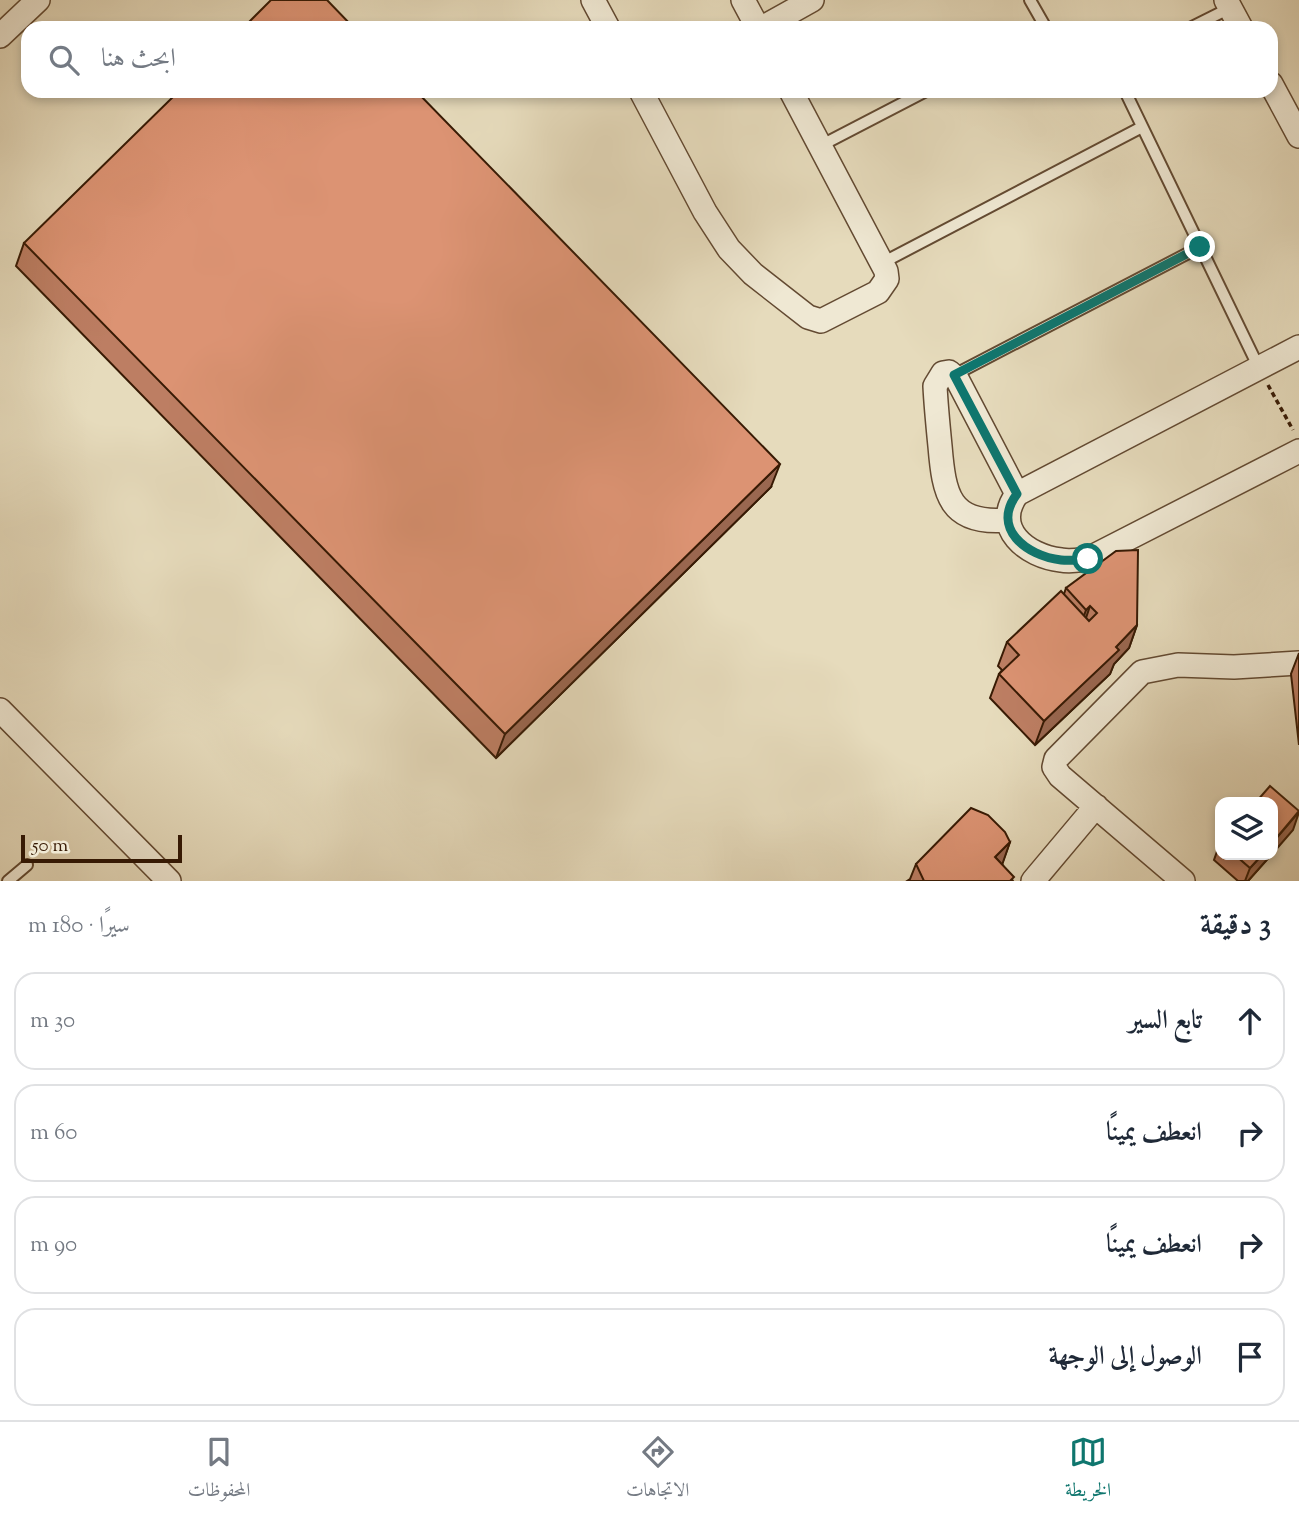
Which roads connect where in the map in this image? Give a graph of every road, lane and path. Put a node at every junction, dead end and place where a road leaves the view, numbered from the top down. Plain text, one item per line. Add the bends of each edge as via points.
1 (38, 0) edge
2 (593, 0) edge
3 (743, 0) edge
4 (812, 0) edge
5 (1030, 0) edge
6 (1228, 4) edge
7 (604, 21) edge
8 (756, 21) edge
9 (773, 21) edge
10 (1041, 21) edge
11 (1200, 21) edge
12 (1237, 21) edge
13 (0, 36) edge
14 (1278, 97) edge
15 (645, 98) edge
16 (795, 98) edge
17 (913, 98) edge
18 (1128, 98) edge
19 (1142, 127) junction
20 (1299, 136) edge
21 (820, 146) junction
22 (1200, 247) junction
23 (882, 263) junction
24 (1299, 347) edge
25 (1259, 368) junction
26 (954, 375) junction
27 (1299, 441) edge
28 (1299, 451) edge
29 (1017, 494) junction
30 (1007, 520) junction
31 (1299, 663) edge
32 (0, 710) edge
33 (1096, 806) junction
34 (27, 864) dead end
35 (8, 881) edge
36 (170, 881) edge
37 (1033, 881) edge
38 (1183, 881) edge

1 - 13 street
2 - 7 street
3 - 8 street
4 - 9 street
5 - 10 lane
6 - 11 lane
6 - 12 street
14 - 20 street
15 - 23 street via 729,249 808,317 827,319 877,292 887,279
16 - 21 street
17 - 21 lane
18 - 19 lane
19 - 22 lane
19 - 23 lane
21 - 23 street
22 - 25 lane
22 - 26 lane
24 - 25 street
25 - 27 path
25 - 29 street
26 - 29 street
26 - 30 street via 943,373 935,386 943,482 958,510 972,519
28 - 30 street via 1088,559 1060,560 1039,554 1011,532
29 - 30 street via 1008,506
31 - 33 street via 1178,665 1142,672 1056,759 1054,767 1060,776
32 - 36 street
33 - 37 street
33 - 38 street
34 - 35 lane

